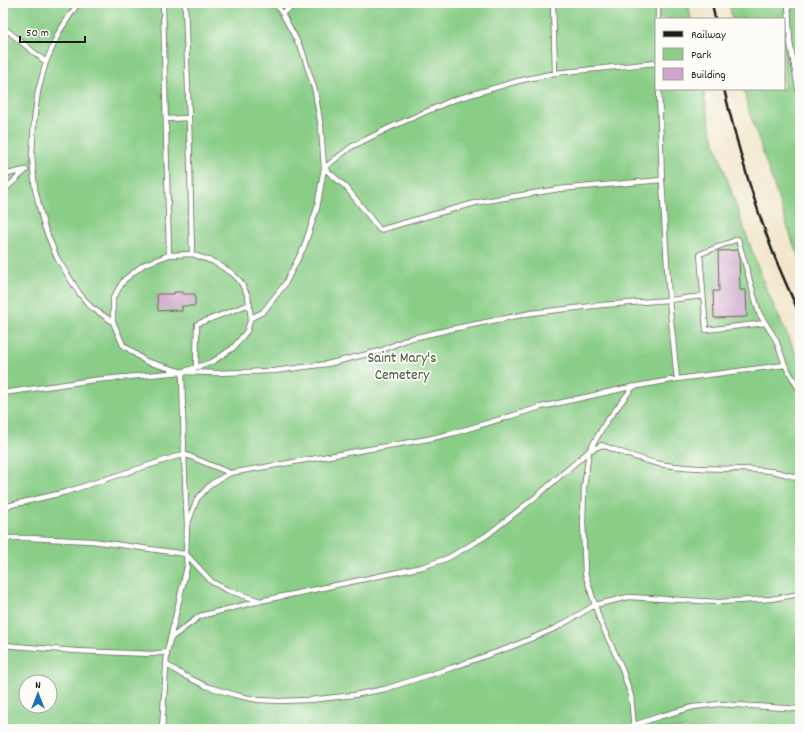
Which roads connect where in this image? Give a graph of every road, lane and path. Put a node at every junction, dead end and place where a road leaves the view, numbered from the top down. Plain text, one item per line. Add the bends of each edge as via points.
1 (78, 3) edge
2 (163, 3) edge
3 (185, 3) edge
4 (275, 3) edge
5 (298, 3) edge
6 (553, 3) edge
7 (658, 3) edge
8 (788, 3) edge
9 (282, 13) junction
10 (658, 18) edge
11 (3, 28) edge
12 (46, 62) junction
13 (655, 63) edge
14 (554, 73) junction
15 (659, 90) edge
16 (800, 100) edge
17 (189, 118) junction
18 (166, 119) junction
19 (324, 168) junction
20 (33, 169) junction
21 (26, 170) junction
22 (3, 175) edge
23 (662, 180) junction
24 (3, 191) edge
25 (192, 254) junction
26 (169, 255) junction
27 (703, 296) junction
28 (669, 300) junction
29 (250, 304) junction
30 (251, 318) junction
31 (113, 322) junction
32 (765, 323) junction
33 (785, 365) junction
34 (196, 367) junction
35 (182, 372) junction
36 (677, 379) junction
37 (633, 387) junction
38 (800, 391) edge
39 (3, 393) edge
40 (590, 451) junction
41 (184, 454) junction
42 (230, 473) junction
43 (800, 478) edge
44 (3, 507) edge
45 (187, 525) junction
46 (3, 538) edge
47 (186, 554) junction
48 (800, 594) edge
49 (260, 601) junction
50 (595, 605) junction
51 (171, 638) junction
52 (3, 645) edge
53 (167, 652) junction
54 (167, 665) junction
55 (800, 708) edge
56 (634, 727) edge
57 (162, 729) edge
58 (622, 729) edge

1 - 12 lane via 59,32
2 - 18 lane
3 - 17 lane
4 - 9 lane
5 - 9 lane
6 - 14 lane
7 - 10 lane
8 - 16 lane via 790,42
9 - 19 lane via 302,50 315,91
11 - 12 lane
12 - 20 lane via 38,91 34,121
13 - 14 lane
14 - 19 lane via 454,100 351,147
15 - 23 lane
17 - 18 lane
17 - 25 lane
18 - 26 lane
19 - 23 lane via 346,187 380,230 479,202 558,189
19 - 30 lane via 317,208 304,247 285,284 263,312
20 - 21 lane
20 - 31 lane via 44,226 57,258 91,307
21 - 22 lane
21 - 24 lane
23 - 28 lane
25 - 26 lane
25 - 29 lane via 214,262 232,274 240,281
26 - 31 lane via 143,265 124,280 113,298
27 - 28 lane
27 - 32 lane via 706,330
27 - 32 lane via 700,254 738,240 759,313
28 - 35 lane via 531,313 408,339 380,351 327,364 274,371
28 - 36 lane
29 - 30 lane
29 - 34 lane via 197,324
30 - 34 lane via 247,330 234,348 212,362
31 - 35 lane via 123,345 145,361
32 - 33 lane via 776,340
33 - 36 lane
33 - 38 lane
34 - 35 lane
35 - 39 lane via 94,380
35 - 41 lane
36 - 37 lane
37 - 40 lane via 606,422
37 - 42 lane via 541,407 428,439
40 - 43 lane via 602,445 661,464 694,468 745,469
40 - 49 lane via 486,536 448,558 422,567
40 - 50 lane via 584,488 583,522 585,573
41 - 42 lane
41 - 44 lane via 66,492
41 - 45 lane
42 - 45 lane via 211,484 197,499
45 - 47 lane
46 - 47 lane via 92,541
47 - 49 lane via 212,582
47 - 51 lane via 187,567
48 - 50 lane via 771,599 719,602 628,596
49 - 51 lane via 200,616
50 - 54 lane via 556,628 511,646 385,689 354,695 310,700 258,700 206,686
50 - 56 lane via 631,696
51 - 53 lane
52 - 53 lane via 76,651 152,654
53 - 54 lane
54 - 57 lane
55 - 56 lane via 719,704 693,707 660,716
56 - 58 lane

